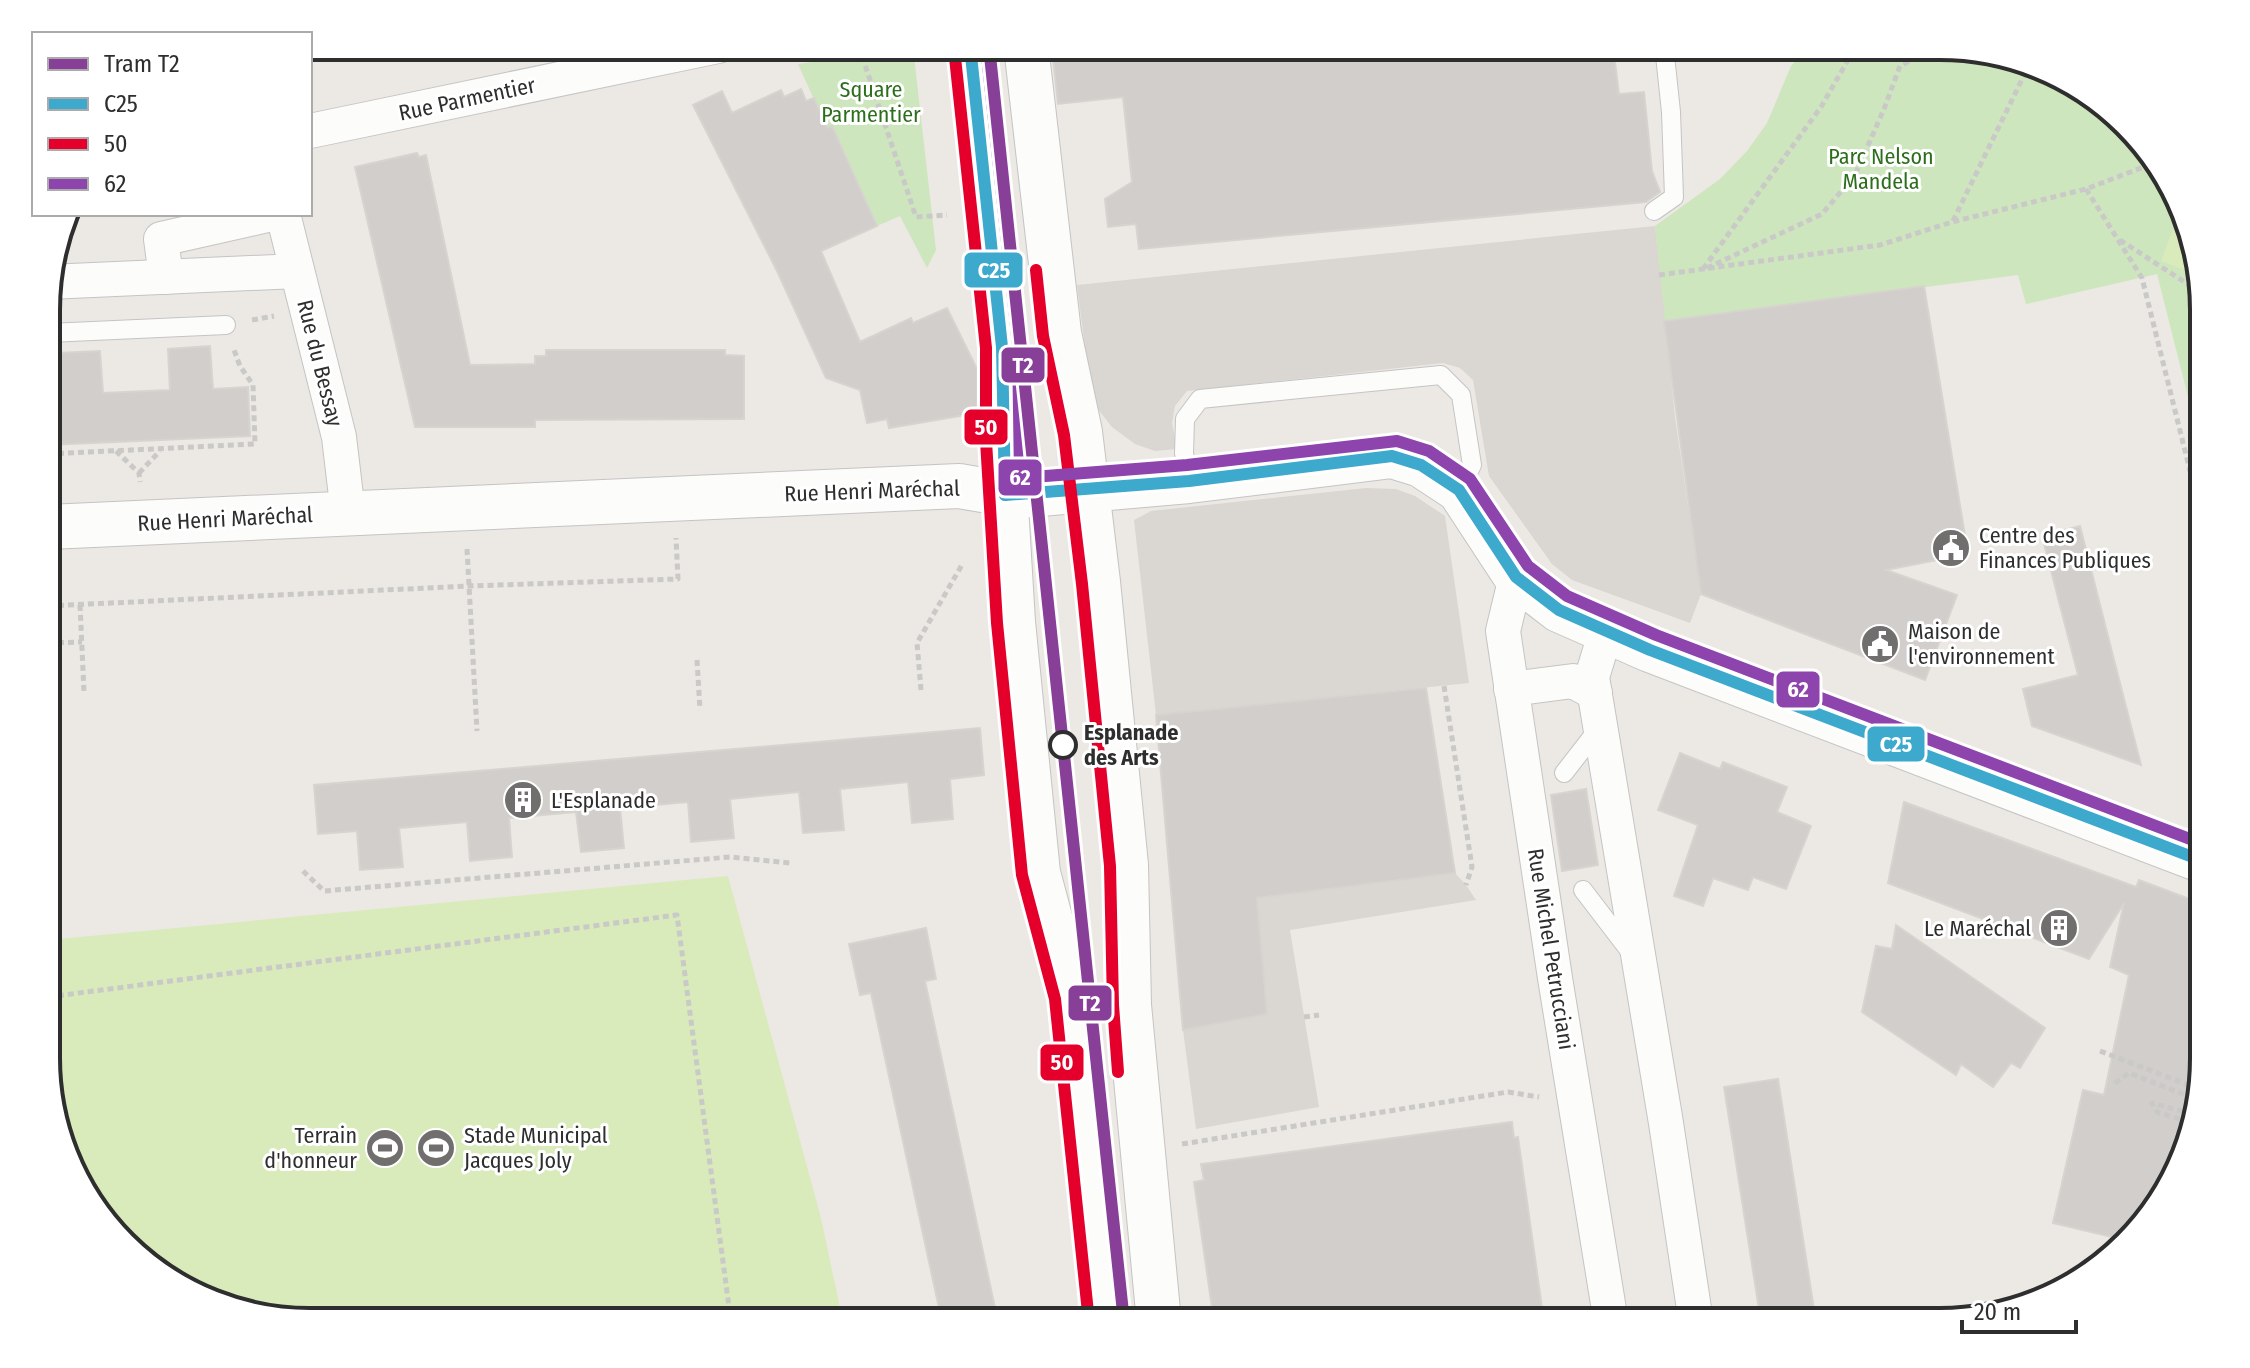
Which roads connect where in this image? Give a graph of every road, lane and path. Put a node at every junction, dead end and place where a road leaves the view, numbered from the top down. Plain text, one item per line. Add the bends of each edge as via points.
1 (651, 60) edge
2 (864, 60) edge
3 (971, 60) edge
4 (1028, 60) edge
5 (1665, 60) edge
6 (1848, 60) edge
7 (1911, 60) edge
8 (2024, 75) edge
9 (312, 131) edge
10 (2144, 167) edge
11 (2086, 189) junction
12 (1654, 211) dead end
13 (987, 213) junction
14 (263, 216) edge
15 (283, 216) edge
16 (1952, 222) junction
17 (2118, 239) junction
18 (1703, 270) junction
19 (297, 271) junction
20 (1659, 275) dead end
21 (166, 277) junction
22 (62, 281) edge
23 (2188, 285) edge
24 (307, 310) junction
25 (226, 325) junction
26 (60, 332) edge
27 (161, 449) junction
28 (116, 451) junction
29 (60, 454) edge
30 (2189, 467) edge
31 (1189, 481) junction
32 (1087, 489) junction
33 (1459, 490) junction
34 (1005, 495) junction
35 (465, 508) junction
36 (348, 513) junction
37 (60, 526) edge
38 (963, 563) dead end
39 (1516, 577) junction
40 (678, 579) dead end
41 (469, 586) junction
42 (80, 605) junction
43 (60, 606) edge
44 (1606, 631) junction
45 (82, 642) junction
46 (60, 643) edge
47 (697, 660) dead end
48 (1444, 686) dead end
49 (1511, 689) junction
50 (921, 690) dead end
51 (84, 692) dead end
52 (1595, 693) junction
53 (700, 710) dead end
54 (1600, 727) junction
55 (477, 731) dead end
56 (1564, 773) dead end
57 (2189, 856) edge
58 (790, 863) dead end
59 (303, 871) dead end
60 (1466, 885) dead end
61 (1583, 890) dead end
62 (1638, 963) junction
63 (60, 995) edge
64 (1319, 1015) dead end
65 (1304, 1017) dead end
66 (2100, 1051) dead end
67 (2115, 1083) dead end
68 (2188, 1085) edge
69 (2186, 1095) edge
70 (1575, 1103) junction
71 (2184, 1112) edge
72 (2182, 1120) edge
73 (1141, 1150) junction
74 (1157, 1307) edge
75 (1609, 1307) edge
76 (1694, 1307) edge
77 (729, 1308) edge
78 (1103, 1308) edge

1 - 9 street, Rue Parmentier
2 - 13 path via 916,217
3 - 13 main road
4 - 32 main road via 1059,333
5 - 12 lane via 1674,197
6 - 18 path via 1821,107
7 - 18 path via 1900,66 1855,175 1822,214
8 - 16 path
10 - 11 path
11 - 16 path
11 - 17 path
13 - 34 main road via 1002,347
14 - 21 street via 161,239
15 - 19 street, Rue du Bessay
16 - 18 path via 1880,245
17 - 23 path
17 - 30 path via 2142,278
18 - 20 path
19 - 21 street
19 - 24 street, Rue du Bessay
21 - 22 street
24 - 25 path
24 - 36 street, Rue du Bessay via 339,437
25 - 26 lane
25 - 27 path via 240,366 253,385 255,444
27 - 28 path
27 - 28 path via 139,473
28 - 29 path
31 - 32 main road, Rue Henri Maréchal
31 - 33 main road, Rue Henri Maréchal via 1392,456 1421,465
31 - 33 lane via 1185,419 1200,399 1441,375 1461,395 1470,451 1472,465
32 - 34 main road, Rue Henri Maréchal
32 - 73 main road via 1126,865 1129,1005
33 - 39 main road, Rue Henri Maréchal
34 - 35 main road, Rue Henri Maréchal via 959,486
34 - 78 main road via 1038,873 1071,996
35 - 36 main road, Rue Henri Maréchal
35 - 41 path
36 - 37 main road, Rue Henri Maréchal
38 - 50 path via 917,643
39 - 44 main road, Rue Henri Maréchal via 1559,610
39 - 49 street, Rue Michel Petrucciani via 1503,631
40 - 41 path
41 - 42 path
41 - 55 path
42 - 43 path
42 - 45 path
44 - 52 street via 1592,677
44 - 57 main road, Rue Henri Maréchal
45 - 46 path
45 - 51 path
47 - 53 path
48 - 60 path via 1472,867
49 - 52 street via 1573,681
49 - 70 street, Rue Michel Petrucciani
52 - 54 street
54 - 56 lane
54 - 62 street
58 - 59 path via 730,857 324,891
61 - 62 lane
62 - 76 street
63 - 77 path via 677,915
64 - 65 path
66 - 68 path
67 - 69 path via 2129,1073
70 - 73 path via 1508,1092
70 - 75 street, Rue Michel Petrucciani
71 - 72 path via 2152,1103 2157,1112
73 - 74 main road

